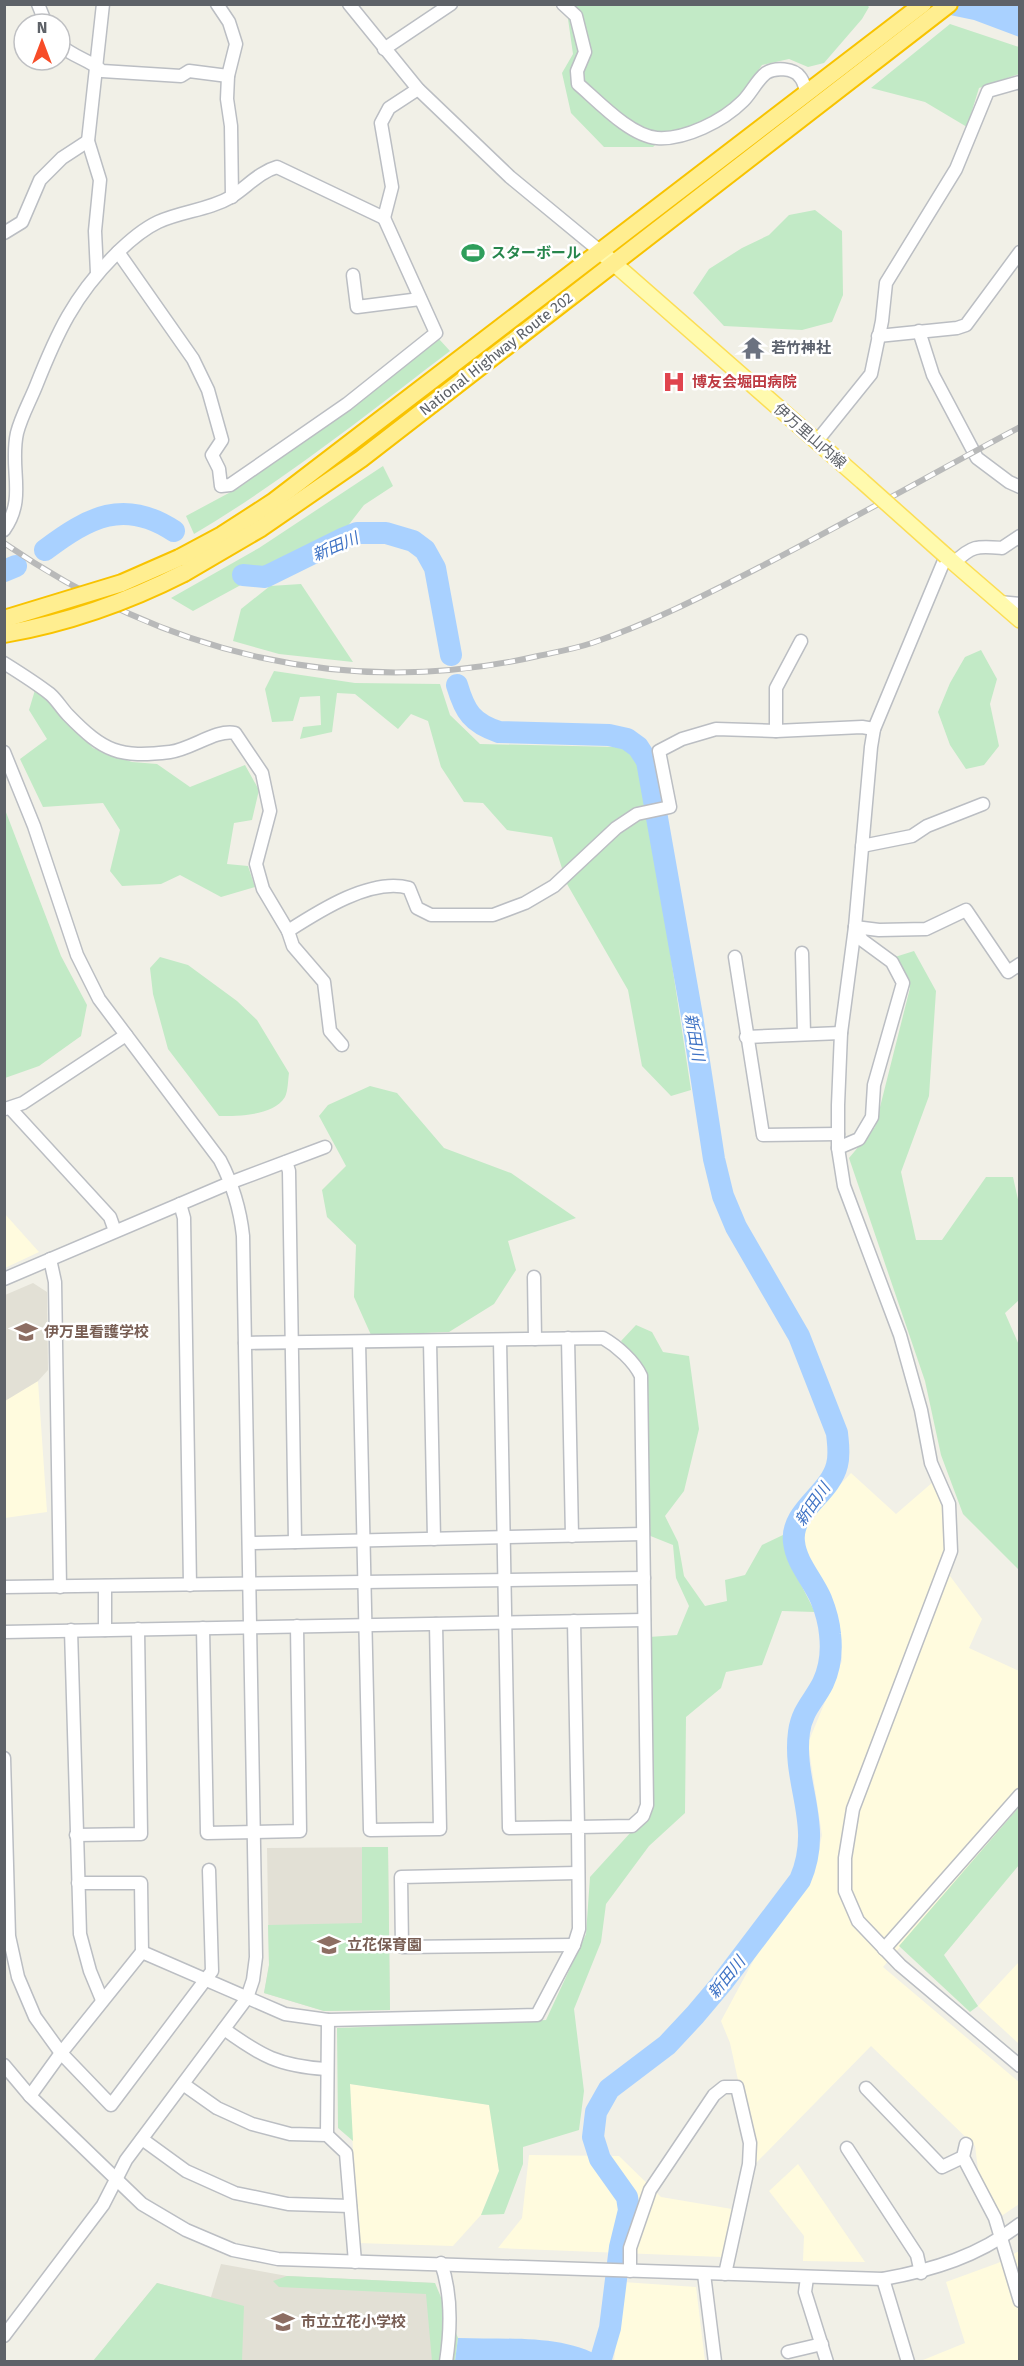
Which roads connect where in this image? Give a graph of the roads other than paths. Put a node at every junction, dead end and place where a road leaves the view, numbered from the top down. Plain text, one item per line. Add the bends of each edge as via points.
1 (102, 4) edge
2 (217, 4) edge
3 (349, 4) edge
4 (451, 4) edge
5 (563, 4) edge
6 (949, 4) edge
7 (921, 13) edge
8 (384, 49) junction
9 (72, 55) edge
10 (96, 65) junction
11 (228, 76) junction
12 (1020, 82) edge
13 (418, 89) junction
14 (807, 94) junction
15 (88, 141) junction
16 (232, 197) junction
17 (384, 218) junction
18 (4, 233) edge
19 (118, 252) junction
20 (1020, 252) edge
21 (608, 258) junction
22 (97, 273) junction
23 (353, 275) dead end
24 (420, 299) junction
25 (919, 331) junction
26 (878, 336) junction
27 (817, 441) junction
28 (1020, 487) edge
29 (5, 527) edge
30 (1020, 536) edge
31 (950, 560) junction
32 (181, 566) junction
33 (999, 602) junction
34 (1020, 604) edge
35 (4, 619) edge
36 (1020, 620) edge
37 (4, 634) edge
38 (801, 640) dead end
39 (4, 663) edge
40 (874, 729) junction
41 (776, 731) junction
42 (4, 752) edge
43 (983, 804) dead end
44 (862, 846) junction
45 (855, 927) junction
46 (288, 931) junction
47 (802, 953) dead end
48 (735, 957) dead end
49 (1020, 964) edge
50 (841, 1033) junction
51 (804, 1034) junction
52 (126, 1035) junction
53 (746, 1037) junction
54 (342, 1045) dead end
55 (7, 1109) edge
56 (838, 1134) junction
57 (325, 1148) dead end
58 (838, 1148) junction
59 (286, 1162) junction
60 (232, 1182) junction
61 (180, 1204) junction
62 (115, 1231) junction
63 (50, 1259) junction
64 (534, 1277) dead end
65 (4, 1279) edge
66 (568, 1338) junction
67 (536, 1339) junction
68 (500, 1340) junction
69 (430, 1341) junction
70 (359, 1342) junction
71 (245, 1343) junction
72 (292, 1343) junction
73 (643, 1534) junction
74 (572, 1536) junction
75 (504, 1537) junction
76 (434, 1539) junction
77 (364, 1540) junction
78 (295, 1542) junction
79 (249, 1543) junction
80 (644, 1578) junction
81 (504, 1580) junction
82 (365, 1582) junction
83 (249, 1584) junction
84 (190, 1585) junction
85 (105, 1586) junction
86 (4, 1587) edge
87 (60, 1587) junction
88 (644, 1620) junction
89 (574, 1621) junction
90 (505, 1622) junction
91 (436, 1624) junction
92 (366, 1625) junction
93 (297, 1626) junction
94 (250, 1627) junction
95 (203, 1628) junction
96 (138, 1629) junction
97 (71, 1630) junction
98 (105, 1630) junction
99 (4, 1632) edge
100 (4, 1758) edge
101 (1020, 1795) edge
102 (578, 1827) junction
103 (254, 1832) junction
104 (76, 1835) junction
105 (5, 1837) edge
106 (209, 1870) dead end
107 (578, 1873) junction
108 (78, 1883) junction
109 (574, 1945) junction
110 (884, 1949) junction
111 (142, 1952) junction
112 (207, 1980) junction
113 (247, 1998) junction
114 (102, 2000) junction
115 (328, 2020) junction
116 (224, 2029) junction
117 (61, 2052) junction
118 (4, 2065) edge
119 (1020, 2067) edge
120 (326, 2069) junction
121 (183, 2084) junction
122 (866, 2088) dead end
123 (30, 2096) junction
124 (327, 2135) junction
125 (142, 2139) junction
126 (966, 2144) dead end
127 (847, 2148) dead end
128 (963, 2157) junction
129 (116, 2180) junction
130 (350, 2206) junction
131 (1020, 2224) edge
132 (1001, 2238) junction
133 (354, 2262) junction
134 (441, 2264) junction
135 (630, 2271) junction
136 (921, 2272) junction
137 (704, 2274) junction
138 (724, 2274) junction
139 (807, 2278) junction
140 (883, 2279) junction
141 (1020, 2301) edge
142 (4, 2336) edge
143 (822, 2344) junction
144 (788, 2352) dead end
145 (446, 2361) edge
146 (715, 2361) edge
147 (827, 2361) edge
148 (908, 2361) edge

1 - 10 street
2 - 11 street via 229,22 236,44
3 - 8 street
4 - 8 street
5 - 14 street via 576,16 585,52 577,71 578,84 637,133 656,138 681,136 707,126 742,102 766,73 777,69 800,76
6 - 7 highway, National Highway Route 202
7 - 14 highway, National Highway Route 202
7 - 21 highway, National Highway Route 202
8 - 13 street
9 - 10 street
10 - 11 street via 102,71 181,76 189,71
10 - 15 street
11 - 16 street
12 - 26 street via 988,91 956,169 886,283
13 - 17 street via 389,108 381,123 392,188
13 - 21 street via 510,177
14 - 21 highway, National Highway Route 202
15 - 18 street via 62,158 40,180 22,222
15 - 22 street via 100,180 95,231
16 - 17 street via 267,170 277,167
16 - 19 street via 159,221
17 - 24 street
19 - 22 street
19 - 24 street via 193,359 208,390 222,440 212,455 221,486 230,485 347,404 436,333
20 - 25 street via 966,325
21 - 27 main road, 伊万里山内線
21 - 32 highway, National Highway Route 202
22 - 29 street via 75,302 50,351 18,431 14,454 16,509
23 - 24 street via 357,306
25 - 26 street
25 - 28 street via 933,375 977,458
26 - 27 street via 871,374
27 - 31 main road, 伊万里山内線, bridge
30 - 31 street via 1002,548 979,546
31 - 33 main road, 伊万里山内線
31 - 40 street
32 - 35 highway, National Highway Route 202, bridge
32 - 37 highway, National Highway Route 202, bridge via 152,589 99,610
33 - 34 street
33 - 36 main road, 伊万里山内線
38 - 41 street via 776,688
39 - 46 street via 52,695 88,736 111,750 129,754 171,752 195,746 225,731 235,734 262,773 270,811 256,864 263,889
40 - 41 street
40 - 44 street
41 - 46 street via 716,729 659,751 670,807 637,814 616,828 554,886 525,903 493,915 431,915 417,908 410,888 396,884 357,893
42 - 52 street via 34,826 77,955 99,999
43 - 44 street via 927,826 912,837
44 - 45 street
45 - 49 street via 926,929 966,910 1008,972
45 - 50 street
45 - 58 street via 862,940 892,962 903,983 874,1085 872,1117 859,1138
46 - 54 street via 293,946 324,982 330,1031
47 - 51 street
48 - 53 street
50 - 51 street
50 - 56 street
51 - 53 street
52 - 55 street via 23,1104
52 - 60 street via 220,1160
53 - 56 street via 763,1135
55 - 62 street via 110,1217
56 - 58 street
57 - 59 street
58 - 110 street via 844,1186 900,1335 931,1463 949,1503 951,1551 853,1809 845,1858 845,1891 858,1921
59 - 60 street
59 - 72 street
60 - 61 street
60 - 71 street via 243,1236
61 - 62 street
61 - 84 street via 184,1230
62 - 63 street
63 - 65 street
63 - 87 street via 55,1282
64 - 67 street
66 - 67 street
66 - 73 street via 603,1338 637,1368
66 - 74 street
67 - 68 street
68 - 69 street
68 - 75 street
69 - 70 street
69 - 76 street
70 - 72 street
70 - 77 street
71 - 72 street
71 - 79 street
72 - 78 street
73 - 74 street
73 - 80 street
74 - 75 street
75 - 76 street
75 - 81 street
76 - 77 street
77 - 78 street
77 - 82 street
78 - 79 street
79 - 83 street
80 - 81 street
80 - 88 street
81 - 82 street
81 - 90 street
82 - 83 street
82 - 92 street
83 - 84 street
83 - 94 street
84 - 85 street
85 - 87 street
85 - 98 street
86 - 87 street
88 - 89 street
88 - 102 street via 647,1805 643,1816 632,1826
89 - 90 street
89 - 102 street
90 - 91 street
90 - 102 street via 509,1828
91 - 92 street
91 - 92 street via 440,1829 406,1830 370,1830
92 - 93 street
93 - 94 street
93 - 103 street via 300,1831
94 - 95 street
94 - 103 street
95 - 96 street
95 - 103 street via 207,1833
96 - 98 street
96 - 104 street via 141,1834
97 - 98 street
97 - 99 street
97 - 104 street
100 - 105 street
101 - 110 street
102 - 107 street
103 - 113 street via 256,1957
104 - 108 street
105 - 117 street via 9,1936 18,1977 35,2017
106 - 112 street via 212,1971
107 - 109 street via 579,1929
107 - 109 street via 401,1877 402,1947
108 - 111 street via 141,1883
108 - 114 street via 80,1934
109 - 115 street via 537,2016
110 - 119 street
111 - 112 street
111 - 114 street
112 - 113 street
112 - 117 street via 111,2105
113 - 115 street via 285,2014
113 - 116 street
114 - 117 street
115 - 120 street
116 - 120 street via 274,2061
116 - 121 street
117 - 123 street
118 - 123 street
120 - 124 street
121 - 124 street via 217,2108 252,2124 290,2134
121 - 125 street
122 - 128 street via 942,2167
123 - 129 street
124 - 130 street via 346,2152
125 - 129 street
125 - 130 street via 186,2171 235,2193 288,2204
126 - 128 street
127 - 136 street via 916,2255
128 - 132 street via 995,2218
129 - 133 street via 142,2204 186,2230 233,2250 278,2259
129 - 142 street via 103,2205
130 - 133 street
131 - 132 street
132 - 136 street via 974,2253
132 - 141 street
133 - 134 street
134 - 135 street
134 - 145 street via 448,2283
135 - 137 street
135 - 138 street via 630,2248 650,2190 714,2095 724,2087 737,2087 750,2143 749,2164
136 - 140 street
137 - 138 street
137 - 146 street
138 - 139 street
139 - 140 street
139 - 143 street via 805,2292
140 - 148 street
143 - 144 street
143 - 147 street

